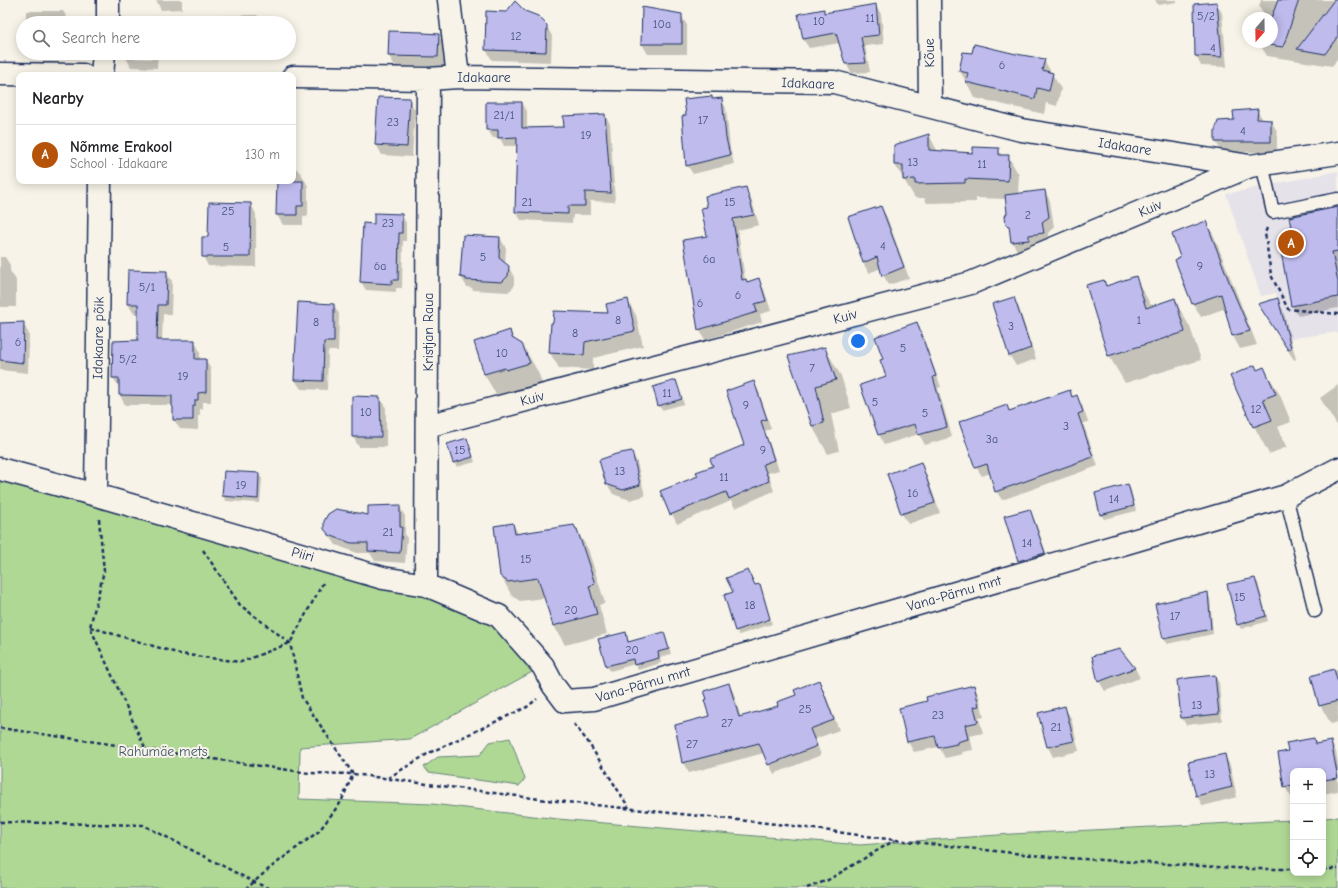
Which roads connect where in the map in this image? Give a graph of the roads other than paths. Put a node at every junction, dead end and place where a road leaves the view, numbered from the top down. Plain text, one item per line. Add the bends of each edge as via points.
1 (108, 0) edge
2 (449, 0) edge
3 (929, 0) edge
4 (108, 16) edge
5 (103, 60) edge
6 (102, 72) edge
7 (0, 74) edge
8 (16, 74) edge
9 (458, 76) junction
10 (296, 77) edge
11 (428, 79) junction
12 (930, 106) junction
13 (1338, 153) edge
14 (1256, 165) junction
15 (100, 184) edge
16 (1338, 199) edge
17 (427, 426) junction
18 (0, 469) edge
19 (1338, 469) edge
20 (96, 495) junction
21 (1286, 496) junction
22 (426, 584) junction
23 (1316, 611) dead end
24 (559, 693) joint

1 - 4 street
2 - 9 street
3 - 12 street, Kõue
5 - 6 street
7 - 8 street
9 - 11 street, Idakaare
9 - 12 street, Idakaare via 834,82
10 - 11 street, Idakaare
11 - 17 street, Kristjan Raua
12 - 14 street, Idakaare via 1021,130
13 - 14 street, Idakaare
14 - 16 lane via 1273,212
14 - 17 street, Kuiv via 971,283
15 - 20 street, Idakaare põik
17 - 22 street, Kristjan Raua
18 - 20 street, Piiri
19 - 21 street, Vana-Pärnu mnt
20 - 22 street, Piiri via 383,578
21 - 23 lane
21 - 24 street, Vana-Pärnu mnt via 594,699
22 - 24 street, Piiri via 499,616 543,666

